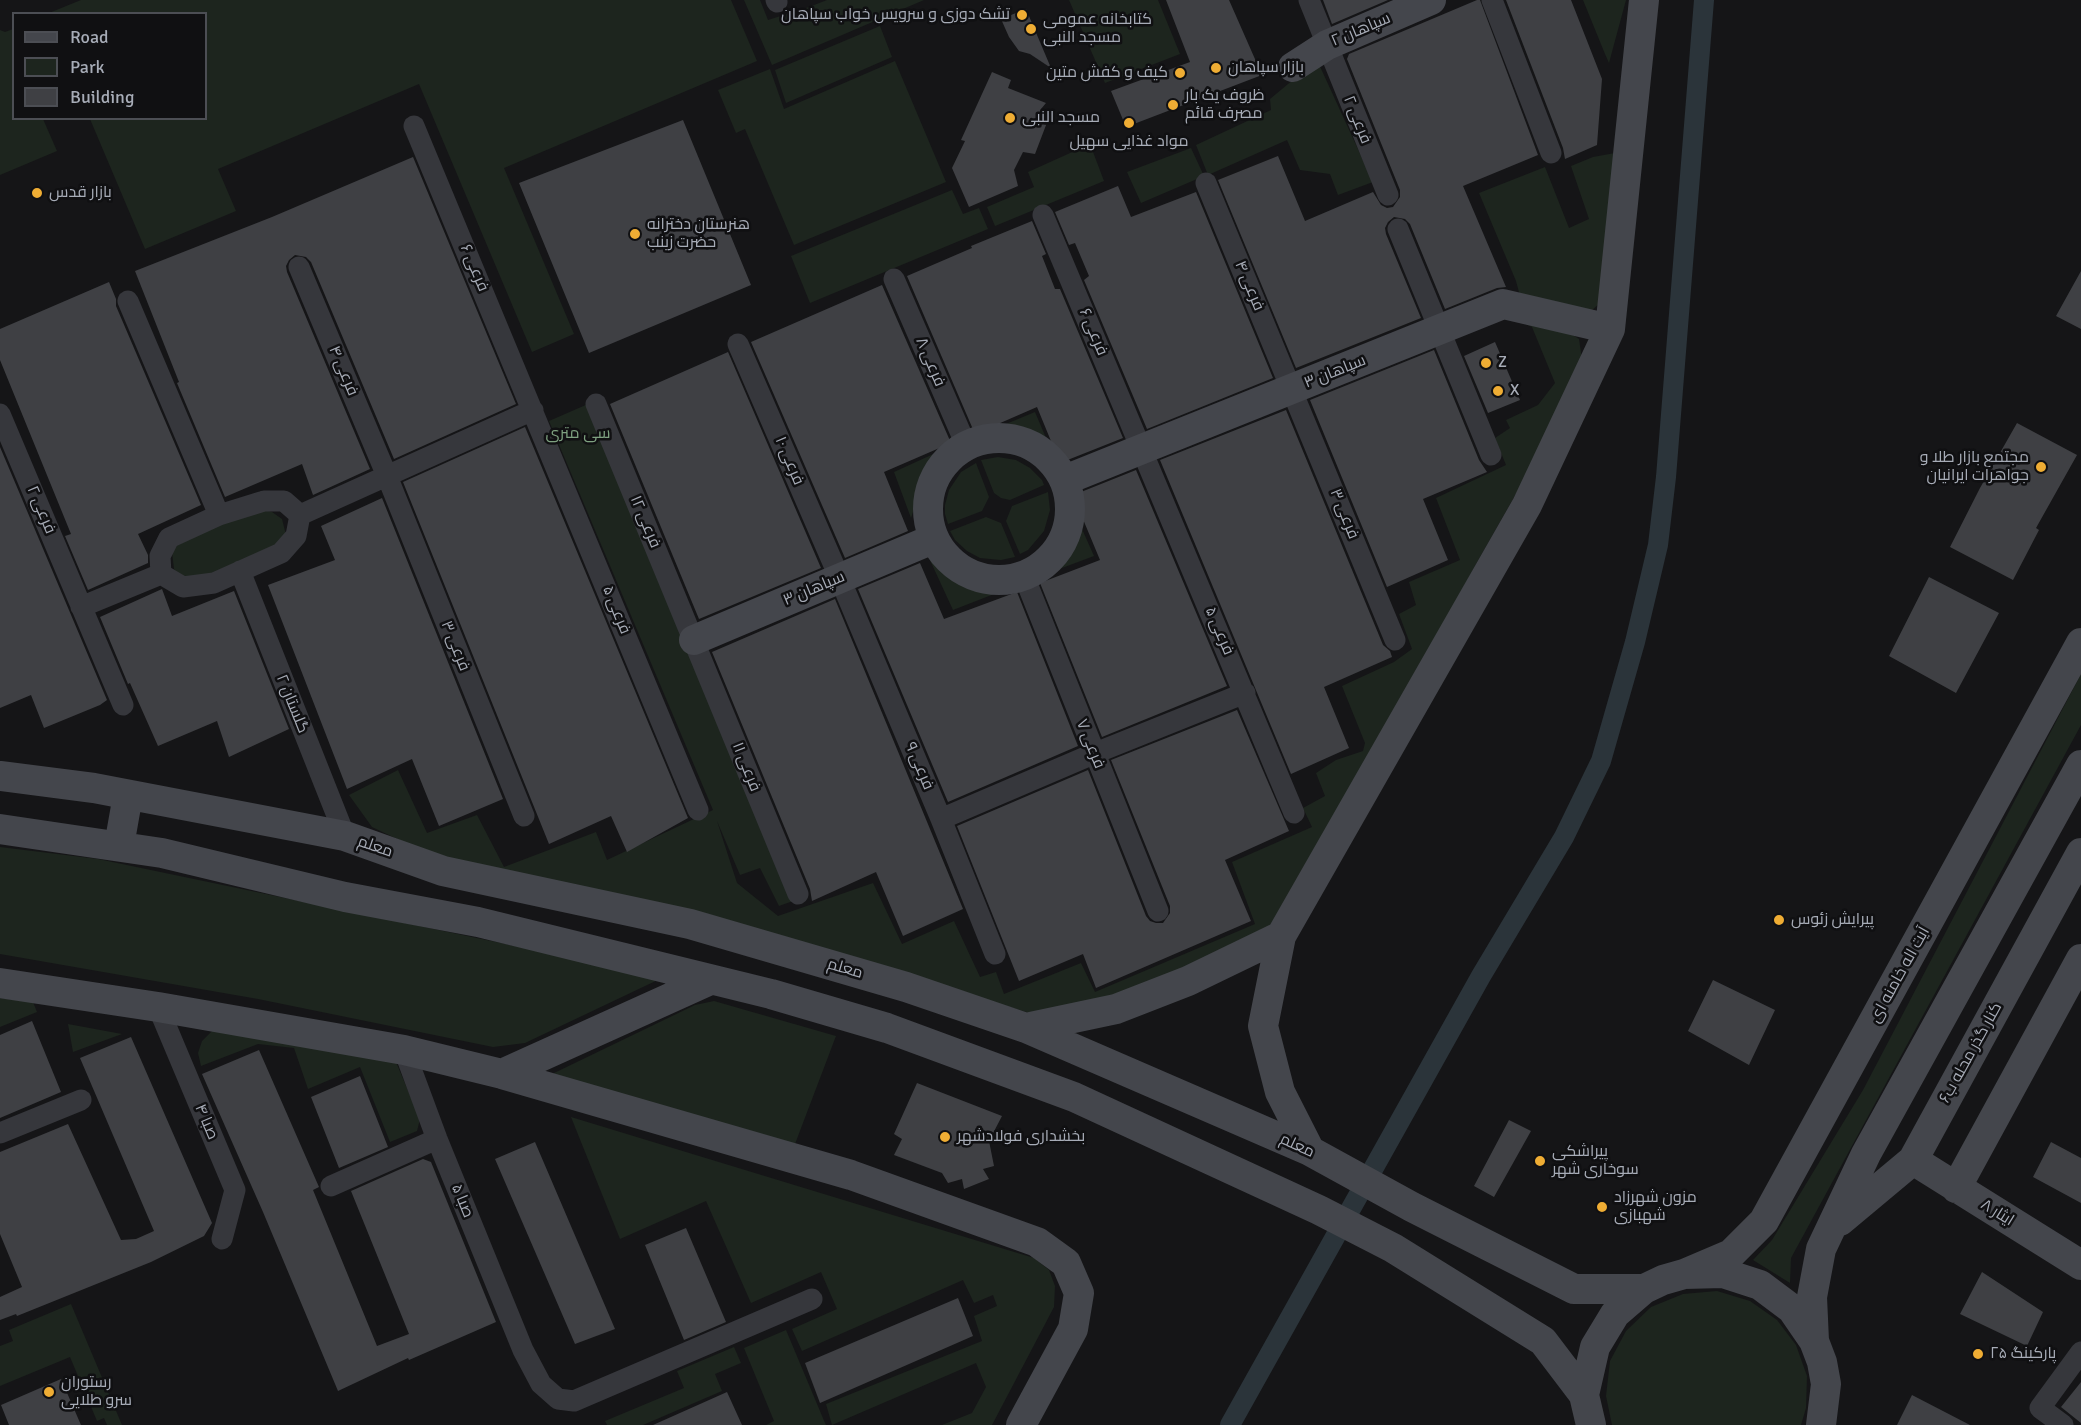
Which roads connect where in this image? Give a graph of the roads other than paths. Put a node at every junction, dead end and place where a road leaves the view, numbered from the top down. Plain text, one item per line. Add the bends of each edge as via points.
1 (1308, 0) edge
2 (1431, 0) edge
3 (1492, 0) edge
4 (1644, 0) edge
5 (1327, 45) junction
6 (1293, 67) dead end
7 (414, 126) dead end
8 (1551, 153) dead end
9 (1206, 183) dead end
10 (1388, 195) dead end
11 (1043, 214) dead end
12 (1398, 229) dead end
13 (299, 267) dead end
14 (894, 279) dead end
15 (128, 301) dead end
16 (1439, 329) junction
17 (1610, 329) junction
18 (738, 344) dead end
19 (1292, 389) junction
20 (596, 404) dead end
21 (533, 410) junction
22 (0, 414) edge
23 (966, 445) junction
24 (1143, 450) junction
25 (1491, 455) dead end
26 (387, 476) junction
27 (1065, 480) junction
28 (219, 515) junction
29 (300, 515) junction
30 (933, 539) junction
31 (240, 571) junction
32 (161, 574) junction
33 (1024, 576) junction
34 (840, 579) junction
35 (81, 607) junction
36 (694, 640) junction
37 (1395, 640) dead end
38 (2081, 643) edge
39 (1245, 693) junction
40 (123, 705) dead end
41 (1093, 754) junction
42 (2081, 765) edge
43 (0, 776) edge
44 (128, 795) junction
45 (698, 810) dead end
46 (1294, 813) dead end
47 (524, 816) dead end
48 (941, 819) junction
49 (0, 829) edge
50 (345, 836) junction
51 (119, 846) junction
52 (2081, 853) edge
53 (798, 894) dead end
54 (1158, 911) dead end
55 (1281, 936) junction
56 (995, 954) dead end
57 (2081, 959) edge
58 (710, 980) junction
59 (0, 983) edge
60 (906, 987) junction
61 (158, 1007) junction
62 (887, 1028) junction
63 (1026, 1028) junction
64 (404, 1050) junction
65 (502, 1074) junction
66 (81, 1100) dead end
67 (0, 1133) edge
68 (437, 1139) junction
69 (1310, 1150) junction
70 (1913, 1160) junction
71 (331, 1186) dead end
72 (1956, 1188) junction
73 (1831, 1229) junction
74 (222, 1239) dead end
75 (2081, 1266) edge
76 (1684, 1274) junction
77 (1644, 1289) junction
78 (812, 1299) dead end
79 (1814, 1341) junction
80 (2081, 1352) edge
81 (1826, 1384) junction
82 (1584, 1395) junction
83 (1021, 1425) edge
84 (1591, 1425) edge
85 (1821, 1425) edge
86 (1846, 1425) edge
87 (2063, 1425) edge

1 - 5 street, فرعی ۲
2 - 5 main road, سپاهان ۲
3 - 8 street
4 - 17 main road
5 - 6 main road, سپاهان ۲
5 - 10 street, فرعی ۲
7 - 21 street, فرعی ۶
9 - 19 street, فرعی ۴
11 - 24 street, فرعی ۶
12 - 16 street
13 - 26 street, فرعی ۴
14 - 23 street, فرعی ۸
15 - 28 street
16 - 17 main road, سپاهان ۳ via 1503,304
16 - 19 main road, سپاهان ۳
16 - 25 street
17 - 55 main road via 1527,505
18 - 34 street, فرعی ۱۰
19 - 24 main road, سپاهان ۳
19 - 37 street, فرعی ۳
20 - 36 street, فرعی ۱۲
21 - 26 street
21 - 45 street, فرعی ۵
22 - 35 street, فرعی ۲
23 - 27 main road via 988,437 1011,438 1034,446 1052,460
23 - 30 main road via 948,457 935,475 928,496 927,518
24 - 27 main road, سپاهان ۳
24 - 39 street, فرعی ۵
26 - 29 street
26 - 47 street, فرعی ۳
27 - 33 main road via 1069,526 1059,548 1044,565
28 - 29 street via 264,501 284,501
28 - 32 street via 169,538 160,556
29 - 31 street via 296,536 280,553
30 - 33 main road via 945,557 981,579 1003,581
30 - 34 main road, سپاهان ۳
31 - 32 street via 214,583 183,587
31 - 50 street, گلستان ۲
32 - 35 street
33 - 41 street, فرعی ۷
34 - 36 main road, سپاهان ۳
34 - 48 street, فرعی ۹
35 - 40 street, فرعی ۲
36 - 53 street, فرعی ۱۱
38 - 76 main road, آیت اله خامنه ای via 1764,1221 1731,1254
39 - 41 street
39 - 46 street, فرعی ۵
41 - 48 street
41 - 54 street, فرعی ۷
42 - 73 main road via 1866,1154
43 - 44 main road, معلم
44 - 50 main road, معلم
44 - 51 main road
48 - 56 street, فرعی ۹
49 - 51 main road
50 - 60 main road, معلم via 443,871 690,924
51 - 58 main road via 477,922
52 - 70 main road, کنار گذر محله ب۶
55 - 63 main road via 1188,981 1116,1009
55 - 69 main road via 1263,1026 1280,1092
57 - 72 main road
58 - 62 main road
58 - 65 main road
59 - 61 main road
60 - 62 main road
60 - 63 main road, معلم
61 - 64 main road
61 - 74 street, صبا ۴ via 235,1190
62 - 82 main road via 1074,1097 1393,1248 1543,1341
63 - 69 main road, معلم
64 - 65 main road
64 - 68 street, صبا ۵
65 - 83 main road via 851,1175 1037,1242 1066,1263 1079,1293 1073,1329
66 - 67 street
68 - 71 street
68 - 78 street, صبا ۵ via 523,1350 541,1384 558,1399 573,1401
69 - 77 main road, معلم via 1574,1289
70 - 72 main road, ایثار ۸
70 - 73 main road, کنار گذر محله ب۶
72 - 75 main road, ایثار ۸
73 - 79 main road via 1821,1249 1812,1297
76 - 77 main road
76 - 79 main road via 1723,1274 1760,1285 1792,1309
77 - 82 main road via 1615,1314 1595,1347
79 - 81 main road
80 - 87 street via 2040,1408
81 - 85 main road
81 - 86 main road
82 - 84 main road

